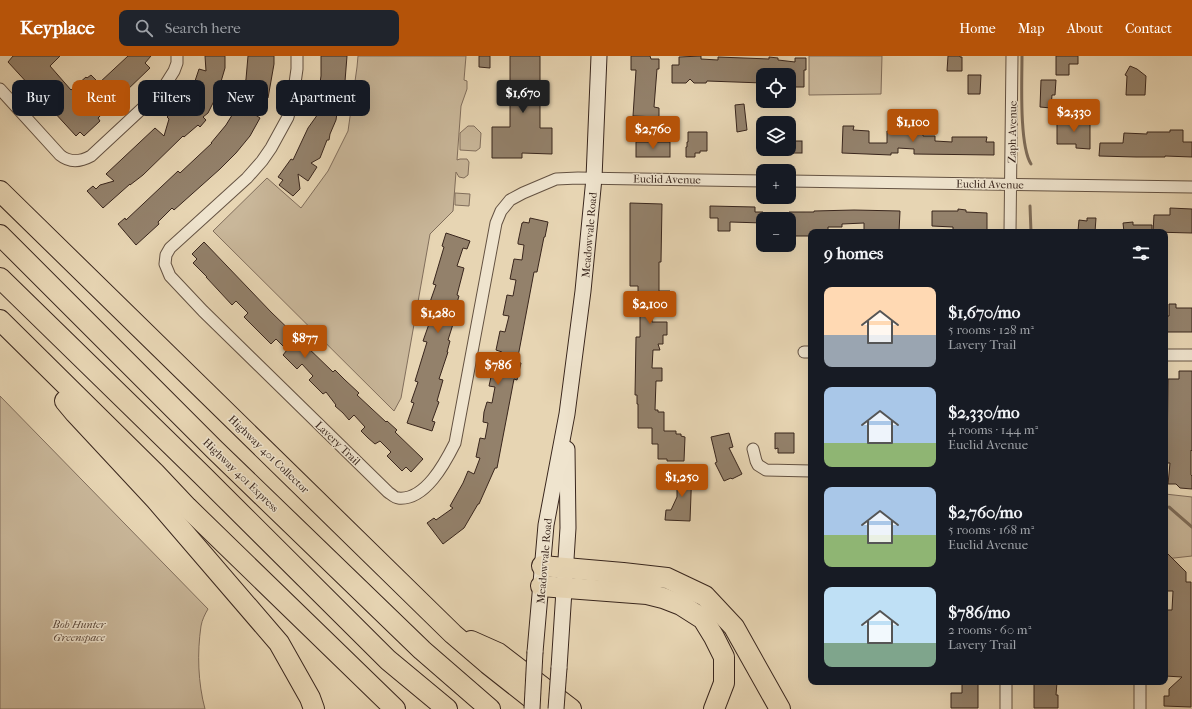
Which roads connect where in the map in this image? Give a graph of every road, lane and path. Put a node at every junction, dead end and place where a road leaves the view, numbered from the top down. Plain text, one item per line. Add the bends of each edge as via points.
1 (177, 56) edge
2 (297, 56) edge
3 (599, 56) edge
4 (1012, 56) edge
5 (0, 89) edge
6 (594, 178) junction
7 (756, 181) edge
8 (796, 181) edge
9 (1011, 184) junction
10 (1192, 186) edge
11 (0, 191) edge
12 (1010, 229) edge
13 (0, 235) edge
14 (0, 278) edge
15 (4, 324) edge
16 (1168, 355) edge
17 (1192, 355) edge
18 (567, 414) junction
19 (753, 449) dead end
20 (808, 471) edge
21 (542, 566) junction
22 (564, 578) junction
23 (541, 586) junction
24 (453, 634) junction
25 (1006, 685) edge
26 (1140, 685) edge
27 (314, 709) edge
28 (395, 709) edge
29 (447, 709) edge
30 (490, 709) edge
31 (532, 709) edge
32 (545, 709) edge
33 (556, 709) edge
34 (571, 709) edge
35 (714, 709) edge
36 (780, 709) edge
37 (1006, 709) edge
38 (1140, 709) edge

1 - 5 street via 174,71 162,90 91,156 78,161 60,155
2 - 6 street, Lavery Trail via 288,117 271,148 247,178 170,248 165,264 170,276 203,311 397,498 412,497 427,485 438,474 454,443 496,223 501,211 510,200 556,179
3 - 6 main road, Meadowvale Road
4 - 9 street, Zaph Avenue
6 - 7 street, Euclid Avenue
6 - 18 main road, Meadowvale Road
8 - 9 street, Euclid Avenue
9 - 10 street, Euclid Avenue
9 - 12 street, Zaph Avenue
11 - 24 highway, Highway 401 Collector
13 - 30 highway, Highway 401 Express via 215,450 422,650
14 - 29 highway via 388,660
15 - 27 highway via 75,414 156,500 279,643
15 - 28 highway via 187,507
16 - 17 street
18 - 21 main road, Meadowvale Road via 546,525
18 - 22 main road, Meadowvale Road via 568,528
19 - 20 street via 758,465 766,470
21 - 22 highway
21 - 23 main road, Meadowvale Road
22 - 23 highway
22 - 33 main road, Meadowvale Road, bridge
22 - 35 highway via 663,598 681,605 703,619 724,657 724,683
22 - 36 highway via 623,573 667,578 705,596 734,627
23 - 31 main road, Meadowvale Road, bridge
24 - 32 highway, Highway 401 Collector
24 - 34 highway via 498,653
25 - 37 street
26 - 38 street

